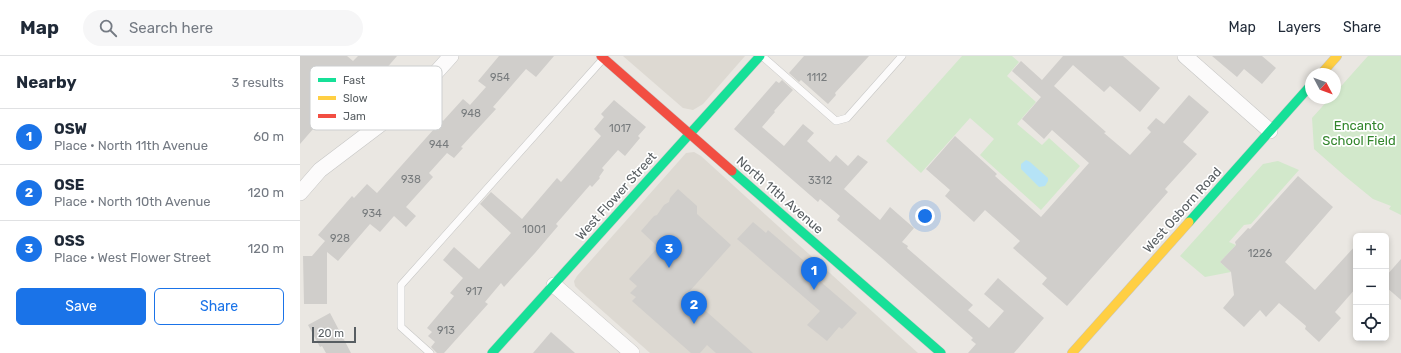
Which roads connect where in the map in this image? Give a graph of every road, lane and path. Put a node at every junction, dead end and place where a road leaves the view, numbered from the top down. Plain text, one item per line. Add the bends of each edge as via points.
1 (451, 56) edge
2 (761, 56) edge
3 (902, 56) edge
4 (1185, 56) edge
5 (1337, 56) edge
6 (602, 57) edge
7 (442, 66) edge
8 (1326, 68) edge
9 (1305, 92) edge
10 (373, 130) edge
11 (1270, 131) junction
12 (690, 134) junction
13 (300, 193) edge
14 (554, 285) junction
15 (430, 353) edge
16 (492, 353) edge
17 (632, 353) edge
18 (941, 353) edge
19 (1072, 353) edge

1 - 7 street
2 - 3 lane via 836,121 847,118
2 - 12 street, West Flower Street
4 - 11 street
5 - 8 street
6 - 12 street, North 11th Avenue
6 - 15 lane via 401,285 401,327
9 - 11 street, West Osborn Road
10 - 13 street via 320,170
11 - 19 street, West Osborn Road
12 - 14 street, West Flower Street
12 - 18 street, North 11th Avenue
14 - 16 street, West Flower Street
14 - 17 street

